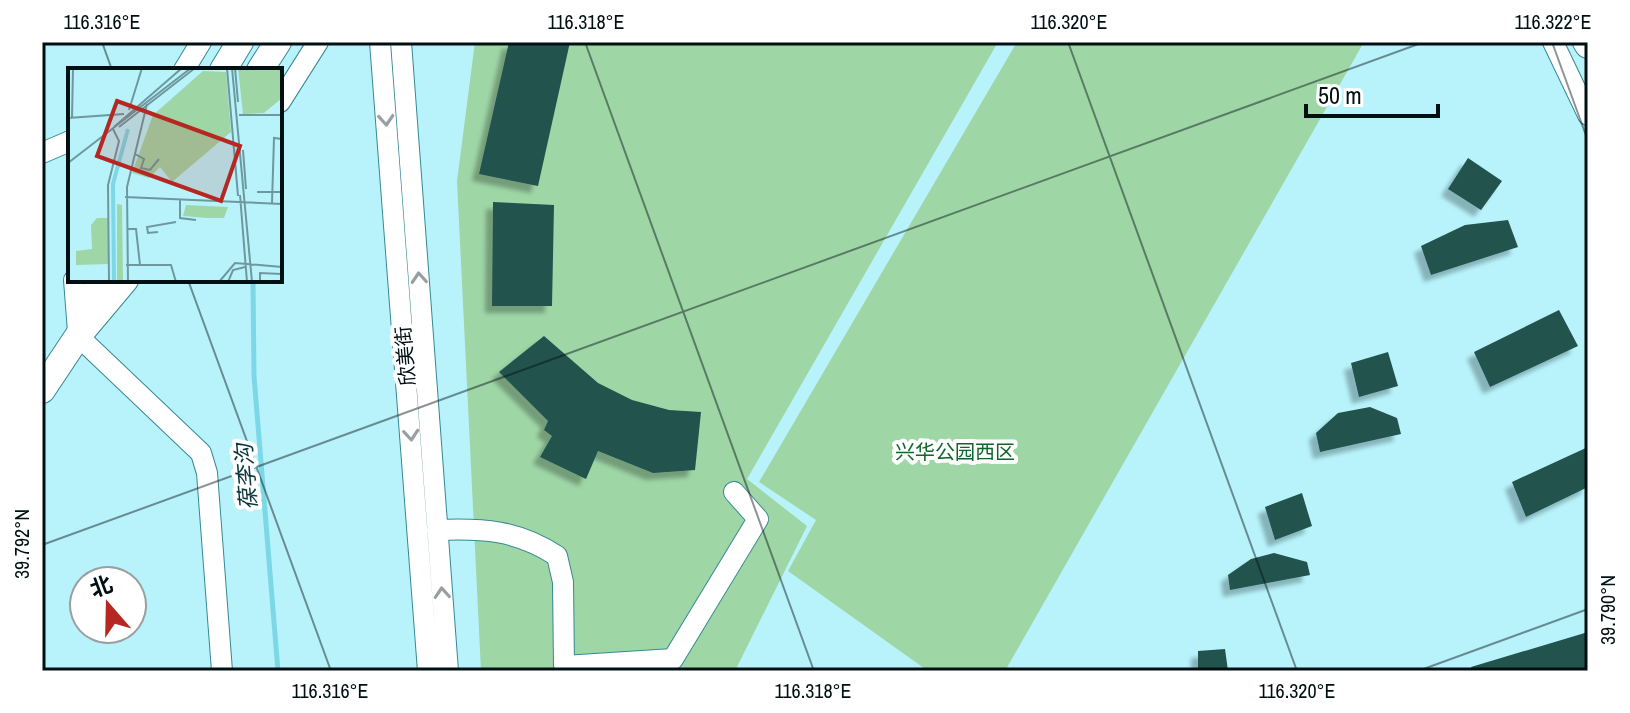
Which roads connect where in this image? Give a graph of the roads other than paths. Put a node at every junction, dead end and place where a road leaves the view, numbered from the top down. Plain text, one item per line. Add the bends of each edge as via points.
1 (182, 42) edge
2 (201, 42) edge
3 (240, 42) edge
4 (278, 42) edge
5 (318, 42) edge
6 (380, 42) edge
7 (401, 42) edge
8 (1553, 42) edge
9 (184, 68) edge
10 (185, 68) edge
11 (224, 68) edge
12 (261, 68) edge
13 (282, 99) edge
14 (1588, 115) edge
15 (68, 142) edge
16 (42, 153) edge
17 (74, 282) edge
18 (99, 282) edge
19 (123, 282) edge
20 (135, 282) edge
21 (78, 336) junction
22 (42, 390) edge
23 (734, 492) dead end
24 (437, 530) junction
25 (222, 671) edge
26 (428, 671) edge
27 (448, 671) edge

1 - 9 street
2 - 10 street
3 - 11 main road
4 - 12 main road
5 - 13 street
6 -> 26 street, 欣美街
24 -> 7 street, 欣美街
8 - 14 street
15 - 16 street
17 - 21 street
18 - 21 main road
19 - 21 main road
20 - 21 street
21 - 22 main road
21 - 25 street via 201,453 207,473
23 - 24 street via 758,519 673,659 564,666 563,582 557,556 532,540 481,528
27 -> 24 street, 欣美街

